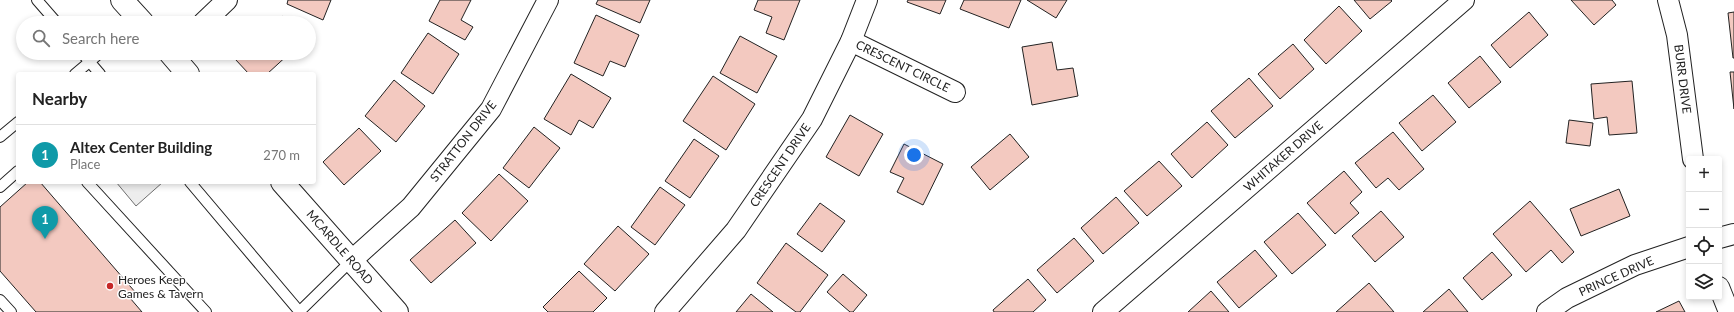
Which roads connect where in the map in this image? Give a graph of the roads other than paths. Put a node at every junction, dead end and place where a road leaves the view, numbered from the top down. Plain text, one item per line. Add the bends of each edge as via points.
1 (37, 0) edge
2 (122, 0) edge
3 (227, 0) edge
4 (548, 0) edge
5 (867, 0) edge
6 (1464, 0) edge
7 (1668, 0) edge
8 (51, 16) edge
9 (135, 16) edge
10 (210, 16) edge
11 (851, 41) junction
12 (176, 60) edge
13 (90, 62) joint
14 (78, 72) edge
15 (98, 72) edge
16 (186, 72) edge
17 (955, 92) dead end
18 (16, 124) edge
19 (0, 137) edge
20 (1693, 156) edge
21 (16, 173) edge
22 (89, 184) edge
23 (192, 184) edge
24 (284, 184) edge
25 (0, 187) edge
26 (1734, 234) edge
27 (1722, 237) edge
28 (1686, 248) edge
29 (351, 261) junction
30 (1722, 294) edge
31 (0, 300) edge
32 (10, 312) edge
33 (206, 312) edge
34 (299, 312) edge
35 (397, 312) edge
36 (665, 312) edge
37 (1103, 312) edge
38 (1547, 312) edge
39 (1729, 312) edge

1 - 8 lane
2 - 9 main road
3 - 10 street
4 - 29 street, STRATTON DRIVE via 491,109 411,207
5 - 11 street, CRESCENT DRIVE
6 - 37 street, WHITAKER DRIVE
7 - 20 street, BURR DRIVE via 1678,35
11 - 17 street, CRESCENT CIRCLE
11 - 36 street, CRESCENT DRIVE via 812,119 740,223
12 - 16 main road
13 - 14 lane
13 - 15 lane
18 - 19 lane
21 - 25 lane
22 - 33 lane
23 - 34 lane
24 - 29 main road, MCARDLE ROAD
26 - 27 street
28 - 38 street, PRINCE DRIVE via 1635,264 1567,298
29 - 34 lane
29 - 35 main road, MCARDLE ROAD
30 - 39 street
31 - 32 lane

